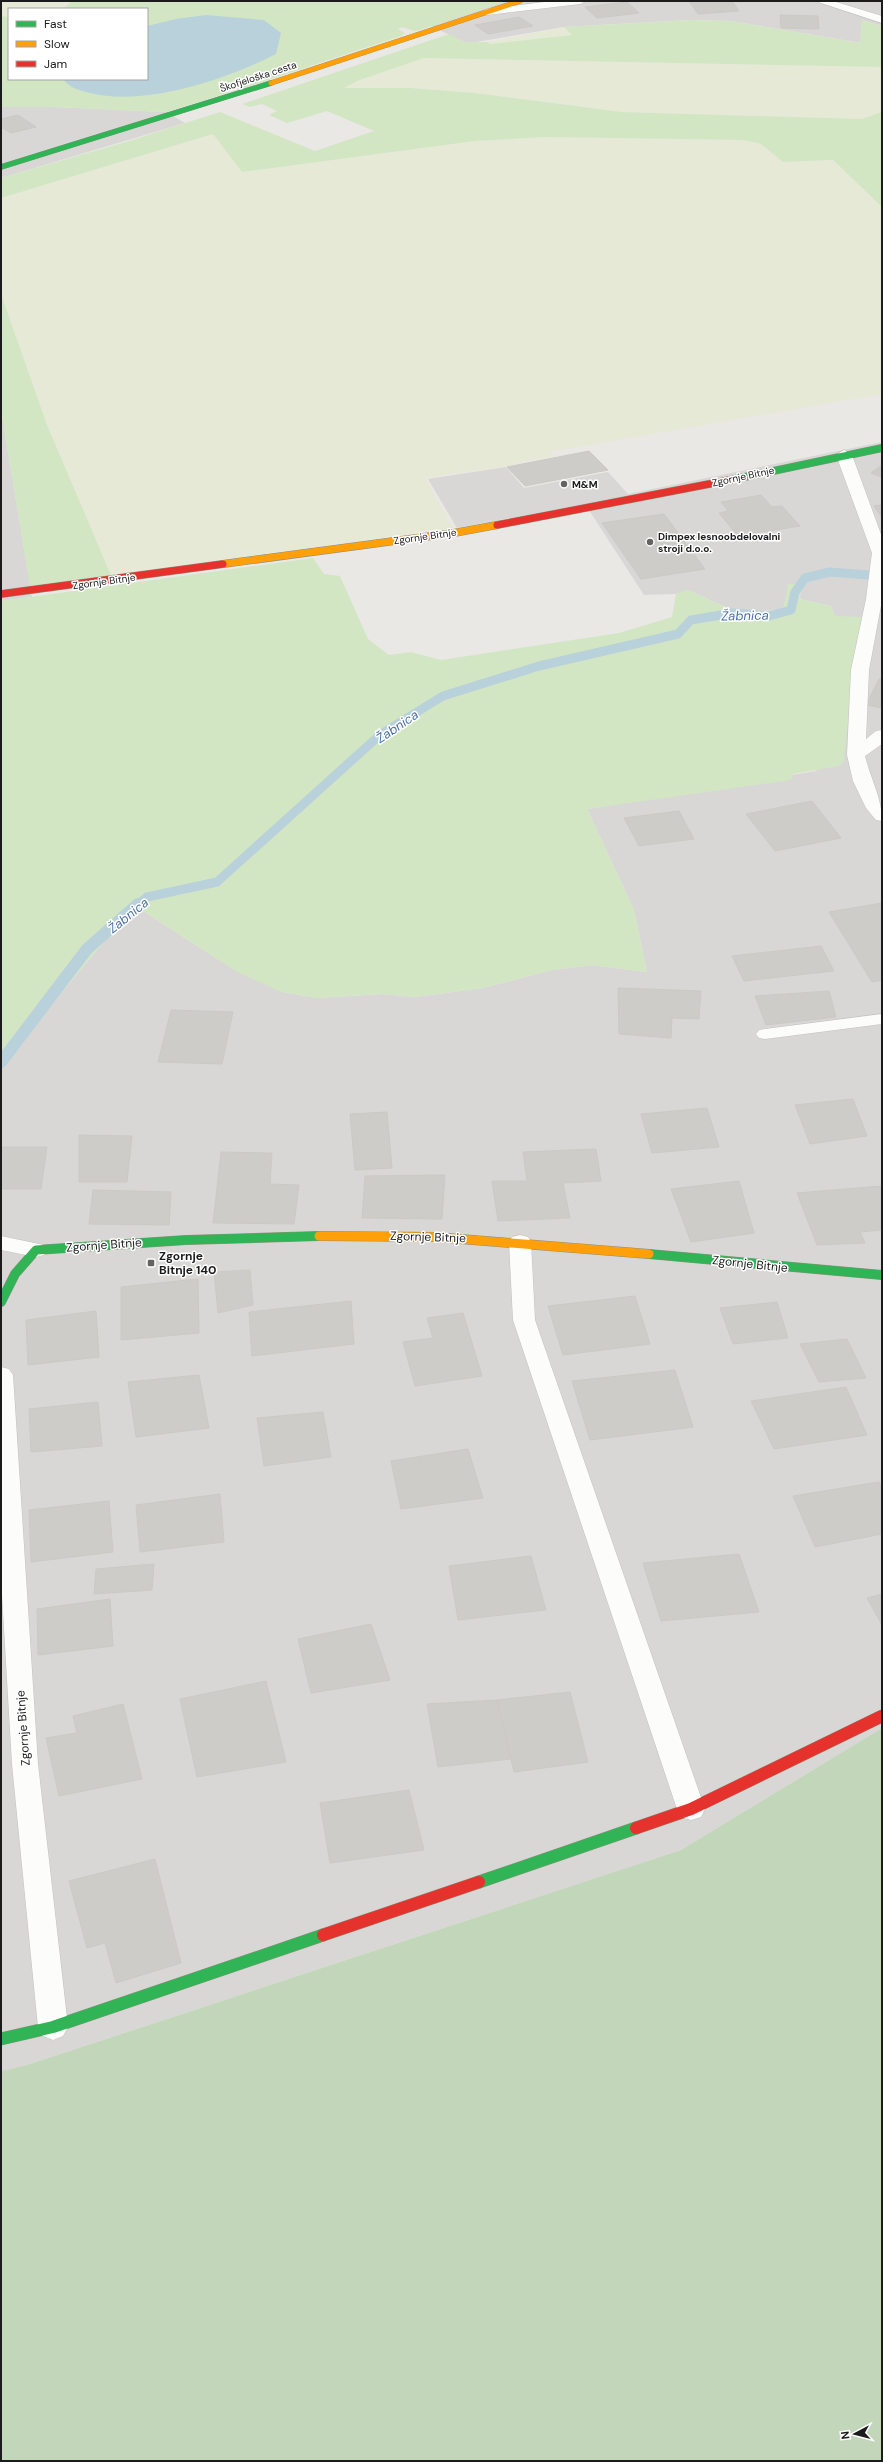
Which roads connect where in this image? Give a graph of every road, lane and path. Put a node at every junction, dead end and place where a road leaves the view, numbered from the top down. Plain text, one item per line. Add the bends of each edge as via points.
1 (520, 1) edge
2 (580, 1) edge
3 (821, 1) edge
4 (487, 12) junction
5 (882, 20) edge
6 (1, 167) edge
7 (882, 448) edge
8 (844, 455) junction
9 (1, 594) edge
10 (878, 607) edge
11 (882, 736) edge
12 (856, 755) junction
13 (882, 816) edge
14 (882, 1019) edge
15 (765, 1034) dead end
16 (520, 1242) junction
17 (1, 1243) edge
18 (36, 1250) junction
19 (882, 1275) edge
20 (1, 1302) edge
21 (1, 1375) edge
22 (882, 1716) edge
23 (692, 1809) junction
24 (53, 2027) junction
25 (1, 2039) edge

1 - 4 street, Škofjeloška cesta
2 - 4 street
3 - 5 street
4 - 6 street, Škofjeloška cesta via 327,66
7 - 8 street, Zgornje Bitnje
8 - 9 street, Zgornje Bitnje via 652,496 461,531
8 - 10 street via 880,553 876,584
10 - 12 street via 860,670
11 - 12 street
12 - 13 street via 862,781 875,808
14 - 15 lane
16 - 18 street, Zgornje Bitnje via 434,1237 281,1235
16 - 19 street, Zgornje Bitnje
16 - 23 street via 524,1320
17 - 18 street
18 - 20 street via 16,1270 5,1287
21 - 24 street, Zgornje Bitnje via 25,1764
22 - 23 street
23 - 24 street
24 - 25 street

